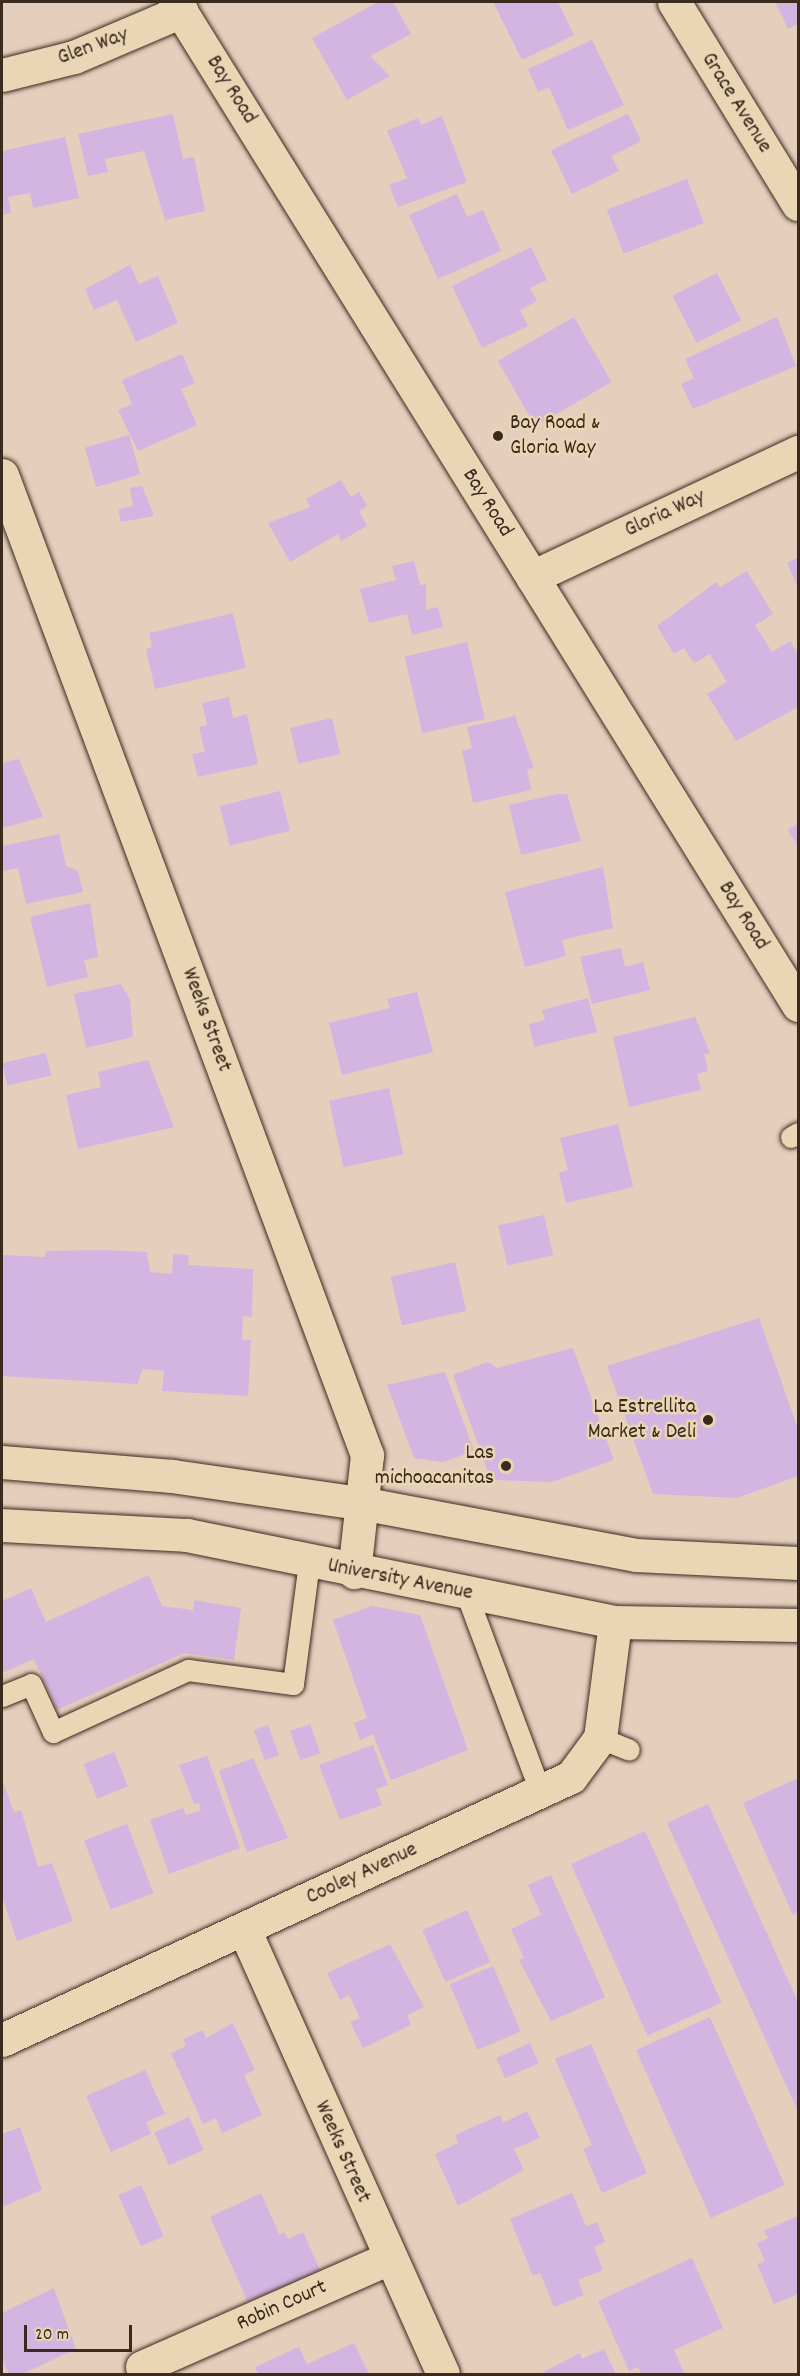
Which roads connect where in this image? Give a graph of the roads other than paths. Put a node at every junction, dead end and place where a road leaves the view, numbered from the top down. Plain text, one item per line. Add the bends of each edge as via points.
1 (674, 2) edge
2 (178, 6) edge
3 (2, 75) edge
4 (798, 204) edge
5 (798, 452) edge
6 (2, 475) edge
7 (532, 577) junction
8 (798, 1003) edge
9 (2, 1462) edge
10 (366, 1504) junction
11 (2, 1525) edge
12 (309, 1562) junction
13 (798, 1563) edge
14 (354, 1572) junction
15 (466, 1593) junction
16 (615, 1622) junction
17 (798, 1625) edge
18 (2, 1696) edge
19 (540, 1791) junction
20 (244, 1929) junction
21 (2, 2040) edge
22 (389, 2258) junction
23 (142, 2367) dead end
24 (443, 2374) edge

1 - 4 street, Grace Avenue
2 - 3 street, Glen Way via 74,57
2 - 7 street, Bay Road
5 - 7 street, Gloria Way
6 - 10 street, Weeks Street via 367,1455
7 - 8 street, Bay Road
9 - 10 street via 172,1476
10 - 13 street via 636,1555
10 - 14 street, Weeks Street
11 - 12 street, University Avenue via 187,1535
12 - 14 street, University Avenue
12 - 18 lane via 293,1684 188,1670 53,1732 31,1684
14 - 15 street, University Avenue
15 - 16 street, University Avenue
15 - 19 lane
16 - 17 street, University Avenue
16 - 19 street, Cooley Avenue via 615,1744 571,1777
19 - 20 street, Cooley Avenue
20 - 21 street, Cooley Avenue
20 - 22 street, Weeks Street
22 - 23 street, Robin Court
22 - 24 street, Weeks Street

